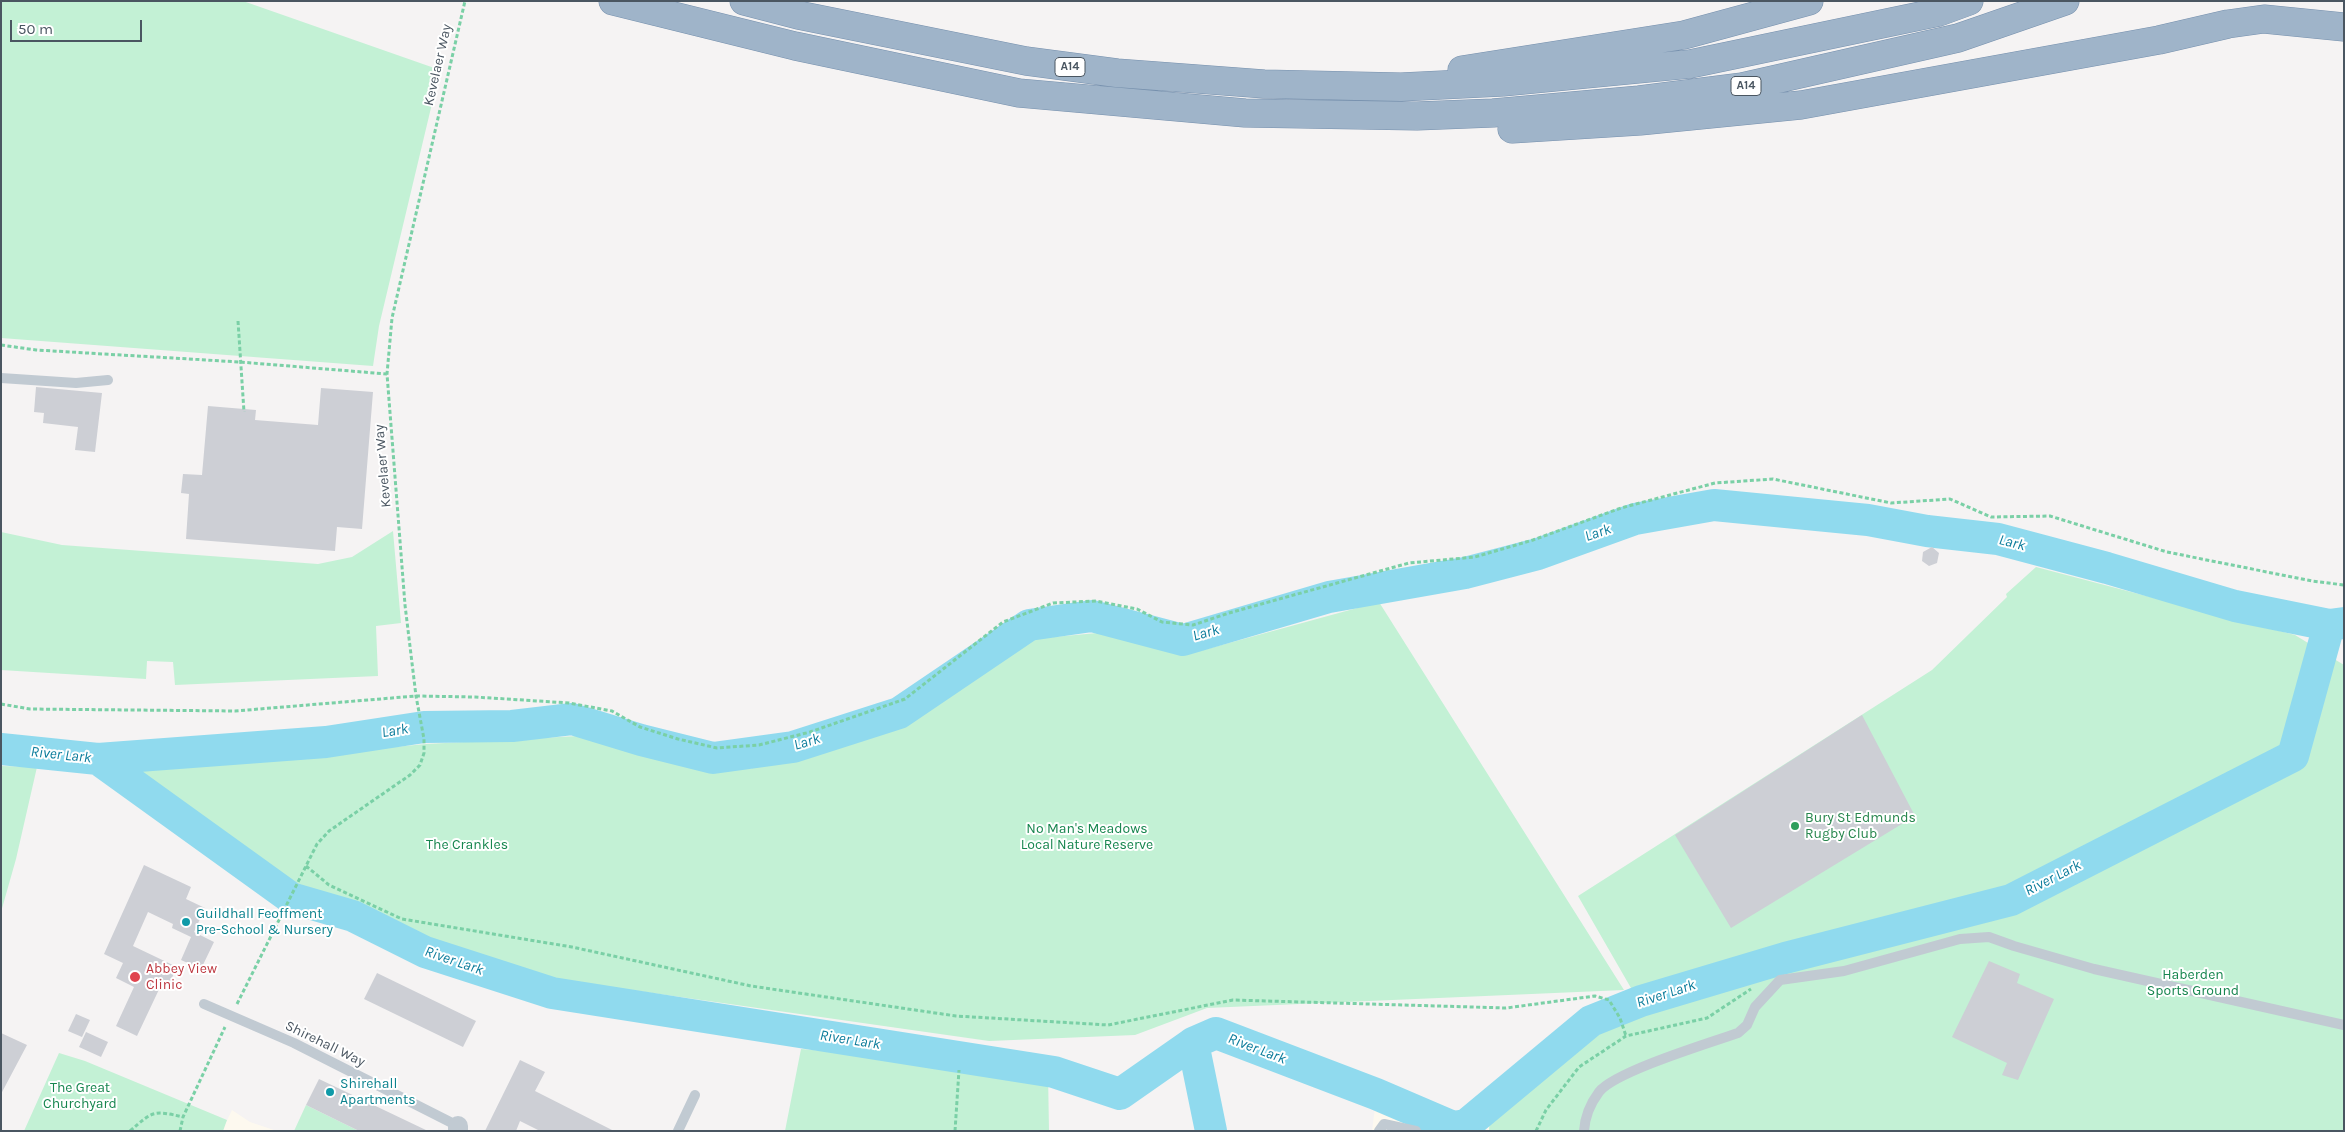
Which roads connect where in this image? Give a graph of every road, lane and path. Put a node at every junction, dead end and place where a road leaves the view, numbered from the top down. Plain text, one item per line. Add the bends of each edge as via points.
1 (465, 1) edge
2 (613, 1) edge
3 (744, 1) edge
4 (1809, 1) edge
5 (1970, 1) edge
6 (2065, 1) edge
7 (2344, 27) edge
8 (1401, 87) junction
9 (1417, 116) junction
10 (238, 321) dead end
11 (1, 345) edge
12 (240, 362) junction
13 (387, 374) junction
14 (1, 378) edge
15 (108, 380) dead end
16 (244, 412) dead end
17 (2344, 585) edge
18 (416, 696) junction
19 (1, 704) edge
20 (306, 866) junction
21 (284, 911) dead end
22 (1780, 980) junction
23 (204, 1004) dead end
24 (2344, 1025) edge
25 (1626, 1036) junction
26 (960, 1070) dead end
27 (695, 1095) dead end
28 (183, 1117) dead end
29 (458, 1128) edge
30 (130, 1131) edge
31 (678, 1131) edge
32 (955, 1131) edge
33 (1379, 1131) edge
34 (1416, 1131) edge
35 (1536, 1131) edge
36 (1584, 1131) edge

1 - 13 path, Kevelaer Way via 392,318
2 - 9 highway, A14 via 795,46 1019,93 1245,113
3 - 8 highway, A14 via 1026,61 1108,72 1264,84
4 - 8 highway via 1684,35 1471,67
5 - 8 highway, A14 via 1939,12 1690,64 1503,82
6 - 9 highway, A14 via 1958,38 1742,86 1639,100
7 - 9 highway via 2264,19 2228,24 2159,40 1801,106 1482,131
10 - 12 path
11 - 12 path via 36,350
12 - 13 path
12 - 16 path
13 - 18 path, Kevelaer Way via 405,605
14 - 15 lane via 76,382
17 - 18 path via 2167,552 2050,516 1991,517 1950,499 1891,503 1772,479 1715,483 1621,508 1476,557 1409,563 1193,625 1162,622 1137,609 1096,601 1053,603 1003,622 905,699 759,746 717,748 640,727 612,711 569,704
18 - 19 path via 235,711 30,709
18 - 20 path, Kevelaer Way via 424,739 420,765 329,831 317,844
20 - 21 path, Kevelaer Way
20 - 25 path via 329,885 402,919 572,947 751,986 956,1016 1108,1025 1233,1000 1506,1008 1595,996 1609,1000
22 - 24 lane via 1844,971 1960,938 1989,936 2094,969
22 - 25 path via 1755,987 1707,1018
22 - 36 lane via 1755,1007 1747,1025 1738,1033 1618,1077 1600,1090 1586,1115
23 - 29 lane, Shirehall Way via 294,1043
25 - 35 path via 1579,1067 1546,1110
26 - 32 path
27 - 31 lane
28 - 30 path via 152,1113
33 - 34 lane via 1384,1124

